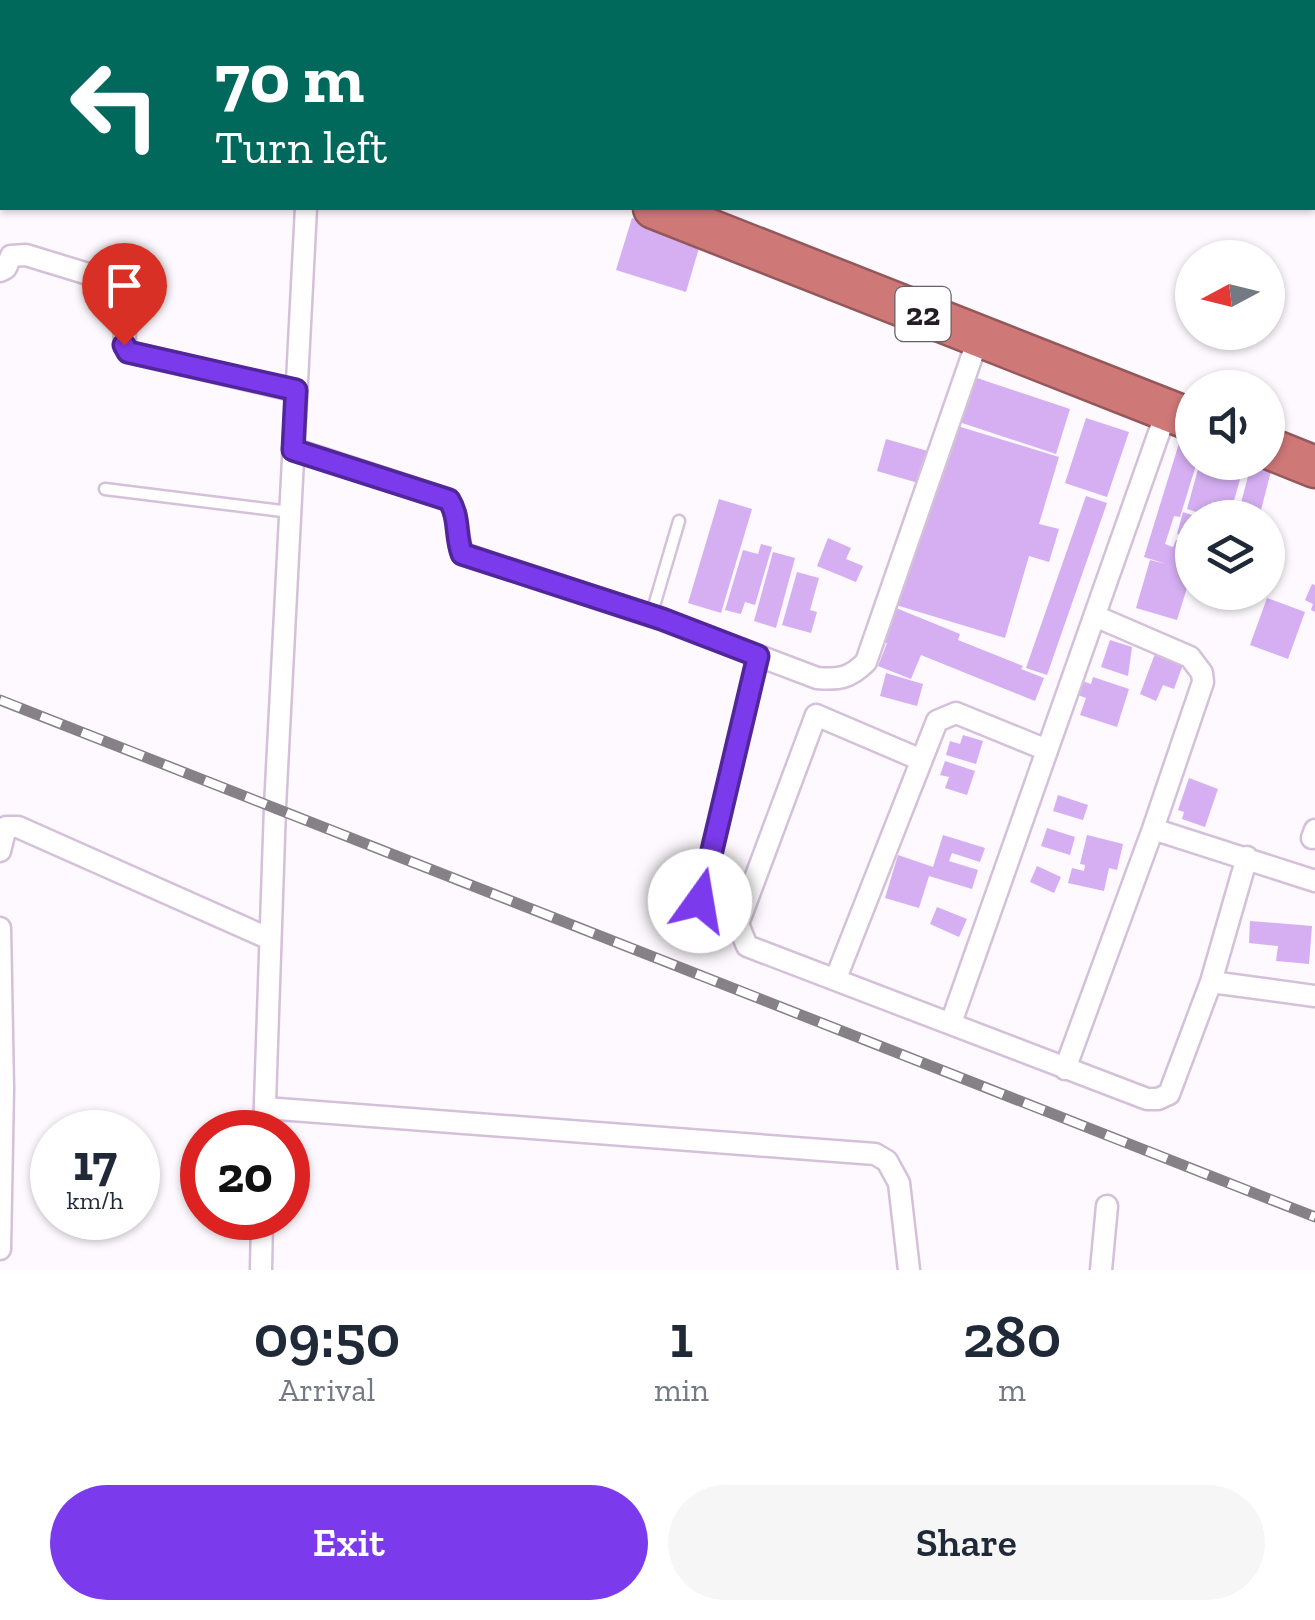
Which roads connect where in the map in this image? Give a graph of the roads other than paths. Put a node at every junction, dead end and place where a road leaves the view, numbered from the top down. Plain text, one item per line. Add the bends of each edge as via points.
1 (306, 210) edge
2 (659, 210) edge
3 (0, 271) edge
4 (979, 336) junction
5 (296, 390) junction
6 (1175, 413) edge
7 (1175, 427) edge
8 (293, 450) junction
9 (1285, 455) edge
10 (1315, 467) edge
11 (106, 489) dead end
12 (290, 512) junction
13 (679, 521) dead end
14 (651, 616) junction
15 (1095, 616) junction
16 (758, 656) junction
17 (1047, 750) junction
18 (919, 759) junction
19 (3, 822) edge
20 (1153, 829) junction
21 (0, 851) edge
22 (1247, 857) junction
23 (1315, 881) edge
24 (700, 901) dead end
25 (0, 928) edge
26 (270, 939) junction
27 (836, 978) junction
28 (1211, 982) junction
29 (1315, 996) edge
30 (950, 1024) junction
31 (1064, 1069) junction
32 (1, 1088) edge
33 (265, 1108) joint
34 (1107, 1206) dead end
35 (261, 1240) edge
36 (0, 1249) edge
37 (260, 1270) edge
38 (909, 1270) edge
39 (1101, 1270) edge

1 - 5 street
2 - 4 highway, 22
3 - 5 street via 11,256 26,255 124,284 131,301 123,337 128,352
4 - 6 highway, 22
4 - 16 street via 866,662 852,677 834,680
5 - 8 street
7 - 15 street
8 - 12 street
8 - 14 street via 449,500 458,516 462,554
9 - 10 highway
11 - 12 lane
12 - 26 street
13 - 14 lane
14 - 16 street
15 - 17 street
15 - 20 street via 1190,657 1202,672 1202,692
16 - 24 lane
17 - 18 street via 956,713 937,721
17 - 30 street
18 - 27 street
18 - 27 street via 816,716 738,924 747,946
19 - 21 street
19 - 26 street
20 - 22 street
20 - 31 street
22 - 23 street
22 - 28 street
25 - 32 street
26 - 33 street
27 - 30 street
28 - 29 street
28 - 31 street via 1169,1094 1148,1100
30 - 31 street
32 - 36 street
33 - 38 street via 875,1154 899,1184
34 - 39 street
35 - 37 street

